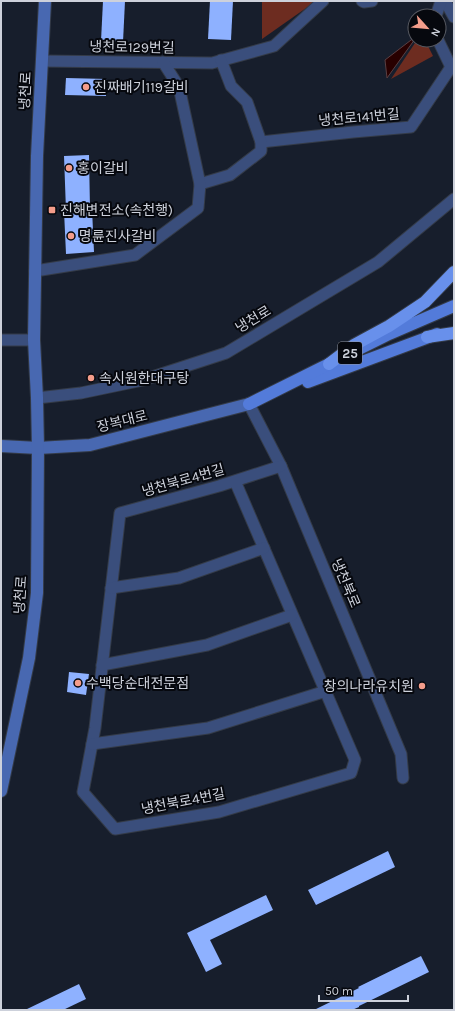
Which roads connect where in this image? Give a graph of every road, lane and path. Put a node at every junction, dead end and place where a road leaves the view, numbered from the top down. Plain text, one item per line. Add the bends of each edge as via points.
1 (44, 1) edge
2 (323, 1) edge
3 (362, 1) edge
4 (372, 1) edge
5 (445, 1) edge
6 (454, 17) edge
7 (443, 48) edge
8 (221, 60) junction
9 (42, 61) junction
10 (164, 62) junction
11 (453, 66) edge
12 (261, 146) junction
13 (200, 184) junction
14 (454, 199) edge
15 (35, 271) junction
16 (454, 272) edge
17 (454, 306) edge
18 (454, 328) edge
19 (454, 334) edge
20 (427, 337) junction
21 (1, 340) edge
22 (34, 340) junction
23 (328, 364) junction
24 (37, 398) junction
25 (249, 404) junction
26 (1, 446) edge
27 (38, 448) junction
28 (281, 466) junction
29 (235, 481) junction
30 (264, 548) junction
31 (111, 588) junction
32 (292, 615) junction
33 (102, 665) junction
34 (326, 691) junction
35 (92, 744) junction
36 (403, 778) dead end
37 (1, 791) edge

1 - 9 main road, 냉천로
2 - 8 street, 냉천로129번길 via 274,46
3 - 4 street
5 - 6 street
7 - 11 street
8 - 10 street, 냉천로129번길 via 212,63
8 - 12 street via 231,86 247,102
9 - 10 street, 냉천로129번길
9 - 15 main road, 냉천로
10 - 13 street via 179,87
11 - 12 street, 냉천로141번길 via 411,127 353,132
12 - 13 street via 230,175
13 - 15 street via 198,208 135,254
14 - 24 street, 냉천로 via 378,262 226,353 143,380 81,393
15 - 22 main road, 냉천로
16 - 23 highway via 425,302 354,345
17 - 23 main road, 25
18 - 20 main road, 25
19 - 20 highway
20 - 25 main road, 25
21 - 22 street
22 - 24 main road, 냉천로
23 - 25 main road, 25
24 - 27 main road, 냉천로
25 - 27 main road, 장복대로 via 90,445
25 - 28 street, 냉천북로
26 - 27 main road, 장복대로
27 - 37 main road, 냉천로 via 37,594 29,658
28 - 29 street, 냉천북로4번길
28 - 36 street, 냉천북로 via 401,754
29 - 30 street
29 - 31 street, 냉천북로4번길 via 120,513
30 - 31 street via 179,578
30 - 32 street
31 - 33 street, 냉천북로4번길
32 - 33 street via 207,645
32 - 34 street
33 - 35 street, 냉천북로4번길
34 - 35 street via 208,728
34 - 35 street, 냉천북로4번길 via 355,760 351,773 219,812 115,829 83,792

